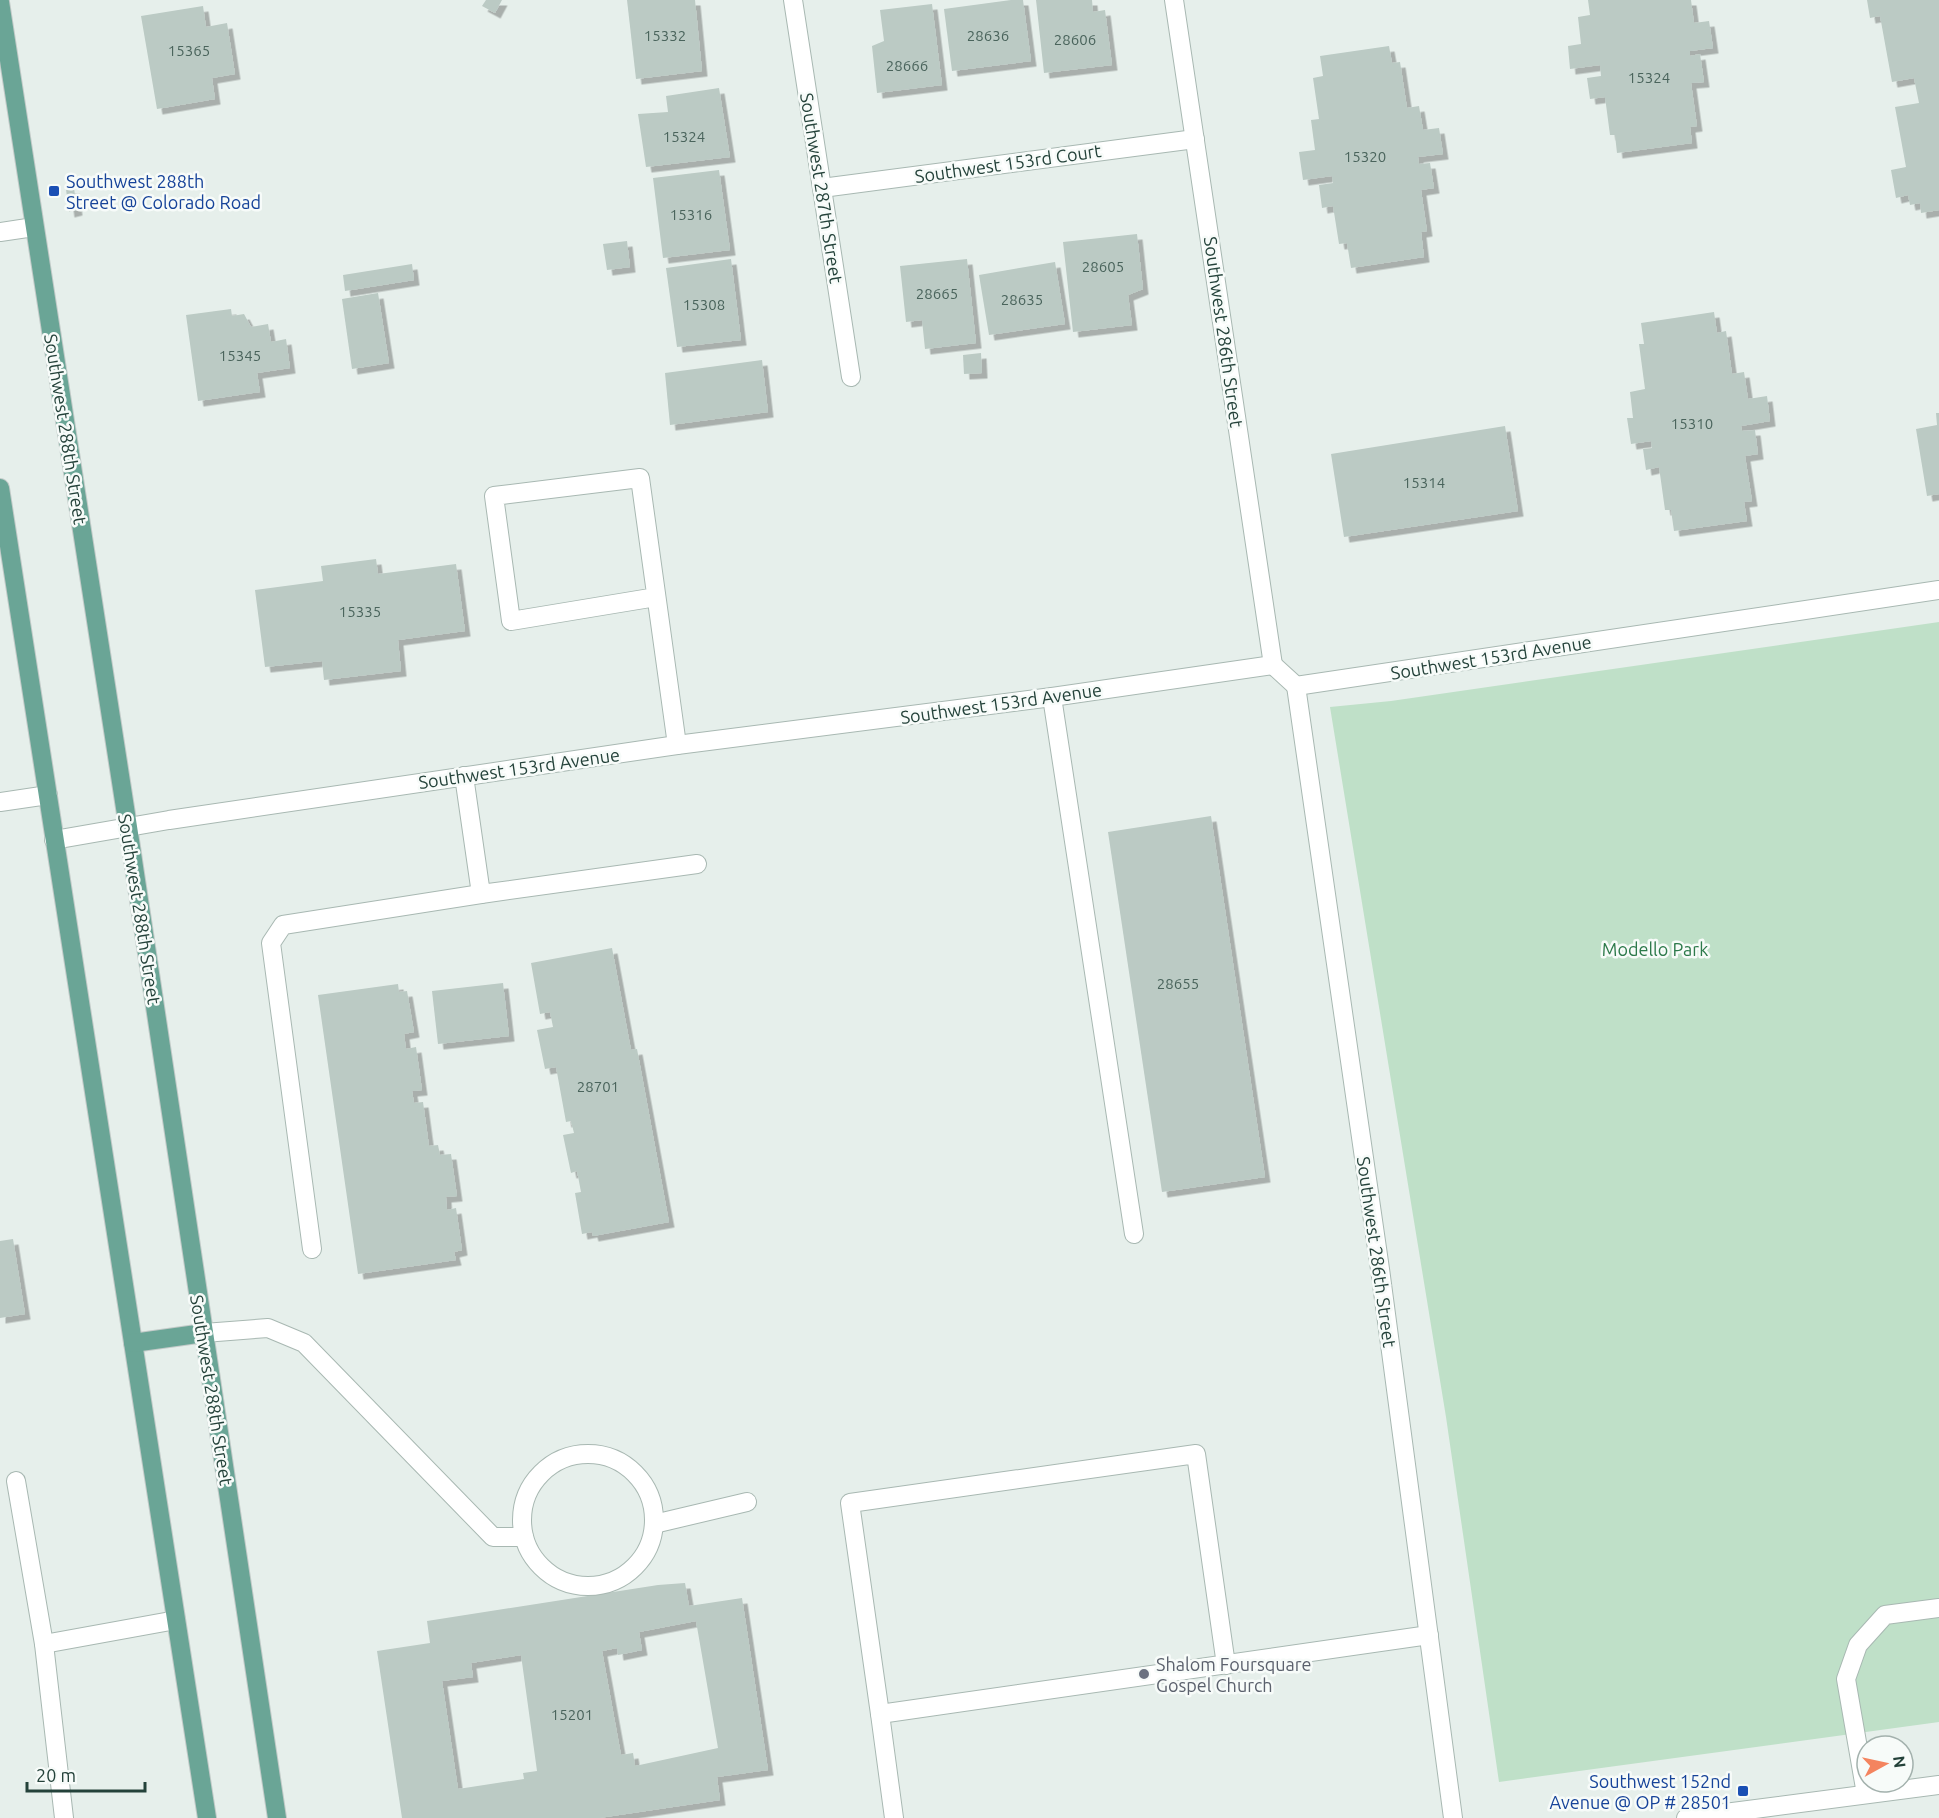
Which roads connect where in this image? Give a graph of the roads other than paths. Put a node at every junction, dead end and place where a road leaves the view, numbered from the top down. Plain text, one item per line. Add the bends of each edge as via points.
1 (793, 0) edge
2 (1174, 0) edge
3 (0, 2) edge
4 (1195, 138) junction
5 (822, 188) junction
6 (34, 227) junction
7 (0, 232) edge
8 (851, 377) dead end
9 (0, 488) edge
10 (1939, 590) edge
11 (656, 597) junction
12 (1273, 665) junction
13 (1296, 686) junction
14 (1052, 697) junction
15 (677, 745) junction
16 (464, 777) junction
17 (48, 795) junction
18 (0, 802) edge
19 (128, 827) junction
20 (54, 840) junction
21 (697, 864) dead end
22 (481, 894) junction
23 (1134, 1234) dead end
24 (312, 1249) dead end
25 (204, 1333) junction
26 (133, 1343) junction
27 (16, 1481) dead end
28 (747, 1502) dead end
29 (654, 1524) junction
30 (524, 1537) junction
31 (1939, 1608) edge
32 (176, 1620) junction
33 (1429, 1635) junction
34 (44, 1644) junction
35 (1226, 1665) junction
36 (880, 1714) junction
37 (1856, 1734) edge
38 (1939, 1785) edge
39 (1915, 1788) edge
40 (1866, 1794) edge
41 (64, 1818) edge
42 (207, 1818) edge
43 (277, 1818) edge
44 (894, 1818) edge
45 (1453, 1818) edge
46 (1686, 1818) edge

1 - 5 street, Southwest 287th Street
2 - 4 street, Southwest 286th Street
3 - 6 main road, Southwest 288th Street
4 - 5 street, Southwest 153rd Court
4 - 12 street, Southwest 286th Street
5 - 8 street, Southwest 287th Street
6 - 7 street
6 - 19 main road, Southwest 288th Street
9 - 17 main road
10 - 13 street, Southwest 153rd Avenue
11 - 11 street via 640,478 494,496 511,621
11 - 15 street
12 - 13 street
12 - 14 street, Southwest 153rd Avenue
13 - 33 street, Southwest 286th Street
14 - 15 street, Southwest 153rd Avenue
14 - 23 street
15 - 16 street, Southwest 153rd Avenue
16 - 19 street, Southwest 153rd Avenue
16 - 22 street
17 - 18 street
17 - 20 main road
19 - 20 street, Southwest 153rd Avenue
19 - 25 main road, Southwest 288th Street
20 - 26 main road
21 - 22 street
22 - 24 street via 283,925 271,943
25 - 26 main road
25 - 30 street via 267,1328 304,1343 493,1537
25 - 43 main road, Southwest 288th Street
26 - 32 main road
27 - 34 street
28 - 29 street
29 - 30 street via 643,1559 613,1582 595,1587 576,1586 543,1569
29 - 30 street via 653,1504 634,1472 601,1455 582,1454 563,1458 534,1482 522,1518
31 - 37 street via 1885,1615 1858,1645 1846,1679
32 - 34 street
32 - 42 main road
33 - 35 street
33 - 45 street, Southwest 286th Street
34 - 41 street
35 - 36 street
35 - 36 street via 1196,1454 850,1503
36 - 44 street
38 - 39 street
40 - 46 street

